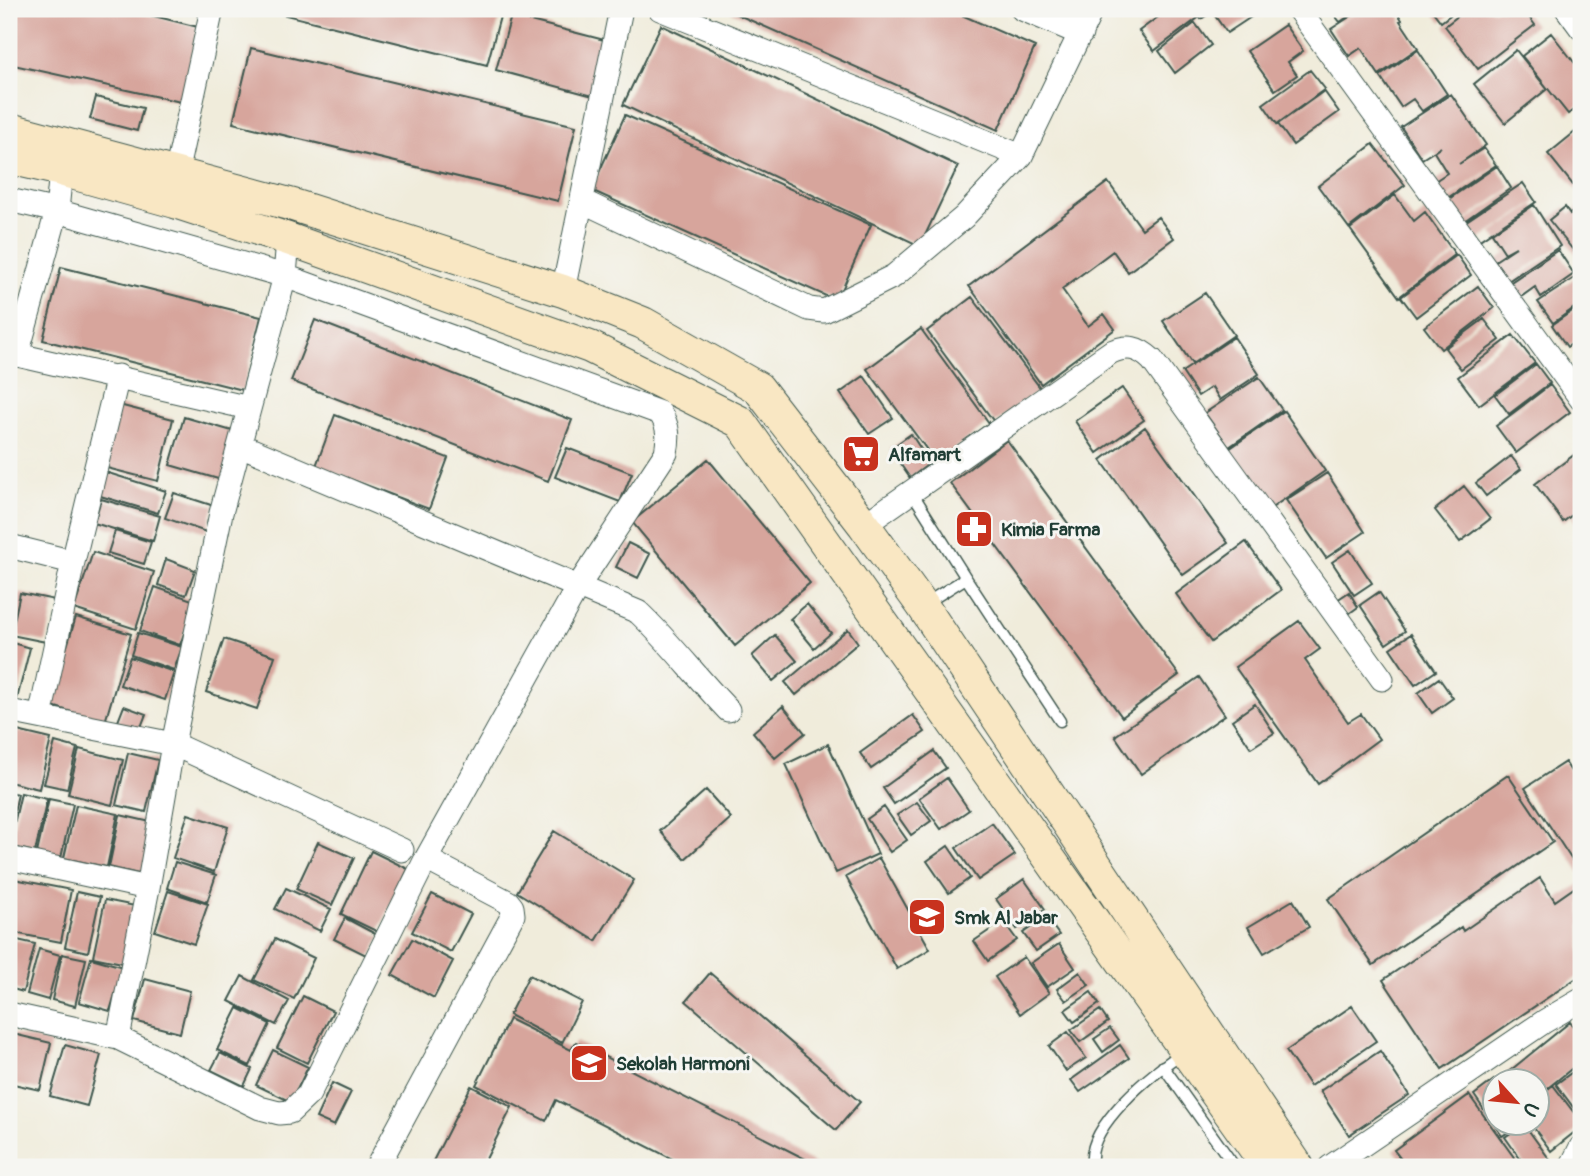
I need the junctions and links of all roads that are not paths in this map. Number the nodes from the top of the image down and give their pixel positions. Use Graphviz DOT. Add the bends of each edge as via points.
graph roads {
  1 [pos="212,9"];
  2 [pos="621,9"];
  3 [pos="660,9"];
  4 [pos="1022,9"];
  5 [pos="1092,9"];
  6 [pos="1298,9"];
  7 [pos="1567,9"];
  8 [pos="1581,29"];
  9 [pos="1081,34"];
  10 [pos="9,129"];
  11 [pos="1021,156"];
  12 [pos="9,158"];
  13 [pos="61,170"];
  14 [pos="176,174"];
  15 [pos="9,200"];
  16 [pos="582,201"];
  17 [pos="57,211"];
  18 [pos="288,239"];
  19 [pos="285,276"];
  20 [pos="563,291"];
  21 [pos="590,347"];
  22 [pos="13,354"];
  23 [pos="118,376"];
  24 [pos="577,383"];
  25 [pos="1581,399"];
  26 [pos="249,408"];
  27 [pos="240,445"];
  28 [pos="911,491"];
  29 [pos="864,525"];
  30 [pos="9,547"];
  31 [pos="73,562"];
  32 [pos="965,578"];
  33 [pos="577,588"];
  34 [pos="922,606"];
  35 [pos="1381,679"];
  36 [pos="9,710"];
  37 [pos="728,710"];
  38 [pos="40,717"];
  39 [pos="1060,721"];
  40 [pos="173,744"];
  41 [pos="402,849"];
  42 [pos="9,858"];
  43 [pos="426,859"];
  44 [pos="148,888"];
  45 [pos="1581,1000"];
  46 [pos="9,1014"];
  47 [pos="118,1038"];
  48 [pos="1175,1058"];
  49 [pos="1581,1147"];
  50 [pos="377,1167"];
  51 [pos="1093,1167"];
  52 [pos="1235,1167"];
  53 [pos="1268,1167"];
  54 [pos="1298,1167"];
  55 [pos="1330,1167"];
  56 [pos="1571,1167"];
  1 -- 14 [label="street"];
  2 -- 16 [label="street"];
  3 -- 11 [label="street"];
  4 -- 9 [label="street"];
  5 -- 9 [label="street"];
  6 -- 25 [label="street"];
  7 -- 8 [label="street"];
  9 -- 11 [label="street"];
  10 -- 14 [label="main road"];
  11 -- 16 [label="street" via="964,217 894,276 824,310 809,309"];
  12 -- 13 [label="main road"];
  13 -- 17 [label="street"];
  13 -- 18 [label="main road"];
  14 -- 20 [label="main road" via="293,205"];
  15 -- 17 [label="street"];
  16 -- 20 [label="street"];
  17 -- 19 [label="street"];
  17 -- 22 [label="street"];
  18 -- 19 [label="street"];
  18 -- 21 [label="main road"];
  19 -- 24 [label="street"];
  19 -- 26 [label="street"];
  20 -- 29 [label="main road" via="643,323 758,388"];
  21 -- 24 [label="street"];
  21 -- 48 [label="main road" via="740,422"];
  22 -- 23 [label="street"];
  23 -- 26 [label="street"];
  23 -- 31 [label="street"];
  24 -- 33 [label="street" via="660,413 669,437 666,453"];
  26 -- 27 [label="street"];
  27 -- 33 [label="street"];
  27 -- 40 [label="street"];
  28 -- 29 [label="street"];
  28 -- 32 [label="lane"];
  28 -- 35 [label="street" via="1111,352 1125,346 1141,350"];
  29 -- 34 [label="main road"];
  30 -- 31 [label="street"];
  31 -- 38 [label="street"];
  32 -- 34 [label="lane"];
  32 -- 39 [label="lane"];
  33 -- 37 [label="street" via="638,612"];
  33 -- 43 [label="street"];
  34 -- 54 [label="main road"];
  36 -- 38 [label="street"];
  38 -- 40 [label="street"];
  40 -- 41 [label="street"];
  40 -- 44 [label="street"];
  42 -- 44 [label="street"];
  43 -- 47 [label="street" via="309,1094 290,1112 260,1108"];
  43 -- 50 [label="street" via="508,902 513,915"];
  44 -- 47 [label="street"];
  45 -- 55 [label="street"];
  46 -- 47 [label="street"];
  48 -- 51 [label="lane" via="1127,1097 1100,1133 1093,1149"];
  48 -- 52 [label="lane"];
  48 -- 53 [label="main road"];
  49 -- 56 [label="street"];
}
